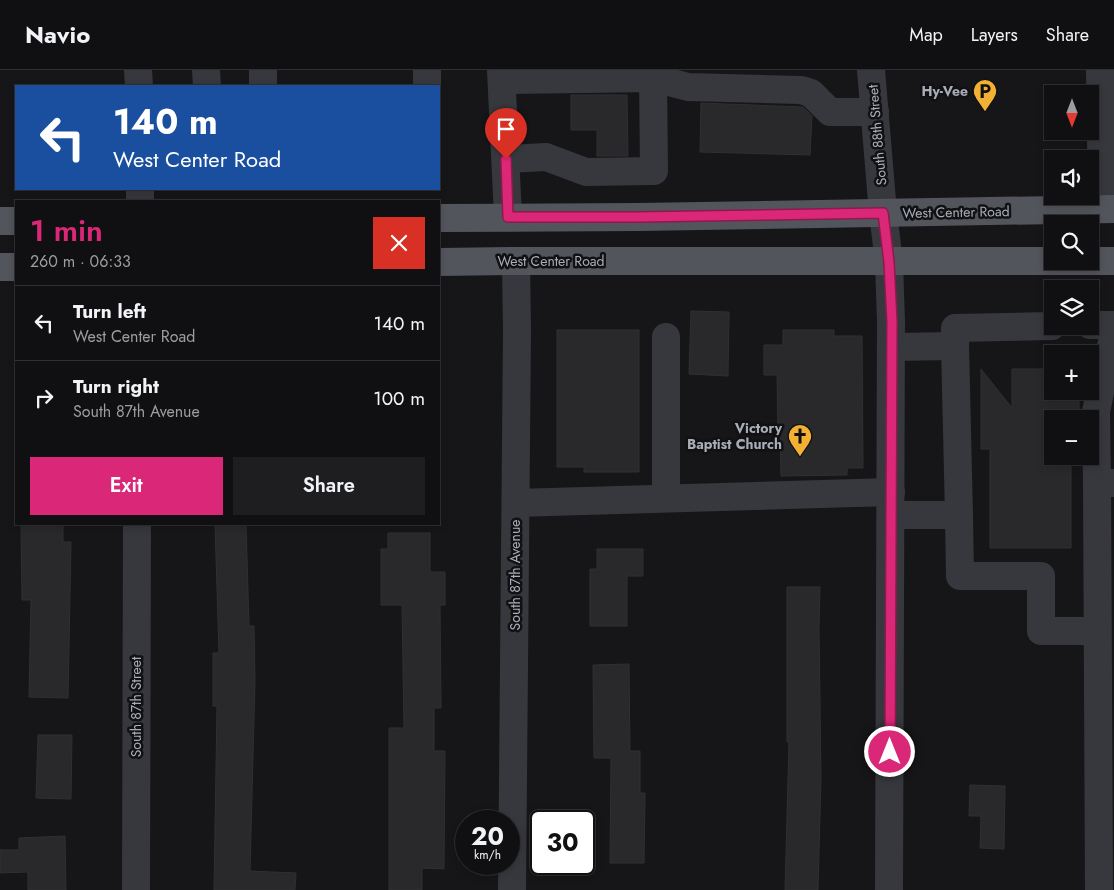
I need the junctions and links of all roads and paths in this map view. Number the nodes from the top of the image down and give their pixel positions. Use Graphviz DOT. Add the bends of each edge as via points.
graph roads {
  1 [pos="138,70"];
  2 [pos="206,70"];
  3 [pos="263,70"];
  4 [pos="427,70"];
  5 [pos="871,70"];
  6 [pos="1100,70"];
  7 [pos="502,75"];
  8 [pos="653,78"];
  9 [pos="139,85"];
  10 [pos="206,85"];
  11 [pos="263,85"];
  12 [pos="427,85"];
  13 [pos="875,112"];
  14 [pos="506,159"];
  15 [pos="1108,209"];
  16 [pos="883,213"];
  17 [pos="508,217"];
  18 [pos="440,218"];
  19 [pos="0,221"];
  20 [pos="15,221"];
  21 [pos="516,261"];
  22 [pos="1114,261"];
  23 [pos="440,262"];
  24 [pos="889,262"];
  25 [pos="0,267"];
  26 [pos="15,267"];
  27 [pos="1114,324"];
  28 [pos="1099,325"];
  29 [pos="1044,326"];
  30 [pos="1114,335"];
  31 [pos="666,336"];
  32 [pos="955,346"];
  33 [pos="891,347"];
  34 [pos="1105,412"];
  35 [pos="1105,483"];
  36 [pos="666,498"];
  37 [pos="516,503"];
  38 [pos="891,504"];
  39 [pos="959,515"];
  40 [pos="137,525"];
  41 [pos="1097,630"];
  42 [pos="136,890"];
  43 [pos="512,890"];
  44 [pos="889,890"];
  45 [pos="1099,890"];
  1 -- 9 [label="street"];
  2 -- 10 [label="street"];
  3 -- 11 [label="street"];
  4 -- 12 [label="street"];
  5 -- 13 [label="street, South 88th Street"];
  6 -- 15 [label="street"];
  7 -- 8 [label="street"];
  7 -- 14 [label="street"];
  8 -- 13 [label="street" via="688,87 801,90 811,93 830,112"];
  8 -- 14 [label="street" via="654,171 586,172 546,157"];
  13 -- 16 [label="street, South 88th Street"];
  14 -- 17 [label="street"];
  15 -- 16 [label="main road, West Center Road"];
  16 -- 17 [label="main road, West Center Road"];
  16 -- 24 [label="street, South 88th Street"];
  17 -- 18 [label="main road, West Center Road"];
  19 -- 20 [label="main road"];
  21 -- 23 [label="main road, West Center Road"];
  21 -- 24 [label="main road, West Center Road"];
  21 -- 37 [label="street, South 87th Avenue"];
  22 -- 24 [label="main road, West Center Road"];
  24 -- 33 [label="street, South 88th Street"];
  25 -- 26 [label="main road"];
  27 -- 28 [label="street"];
  29 -- 32 [label="street" via="955,328"];
  30 -- 34 [label="street" via="1103,377"];
  31 -- 36 [label="street"];
  32 -- 33 [label="street"];
  32 -- 39 [label="street"];
  33 -- 38 [label="street, South 88th Street"];
  34 -- 35 [label="street"];
  35 -- 41 [label="street"];
  36 -- 37 [label="street"];
  36 -- 38 [label="street"];
  37 -- 43 [label="street, South 87th Avenue"];
  38 -- 39 [label="street"];
  38 -- 44 [label="street, South 88th Street"];
  39 -- 41 [label="street" via="960,576 1041,576 1041,631"];
  40 -- 42 [label="street, South 87th Street"];
  41 -- 45 [label="street"];
}
